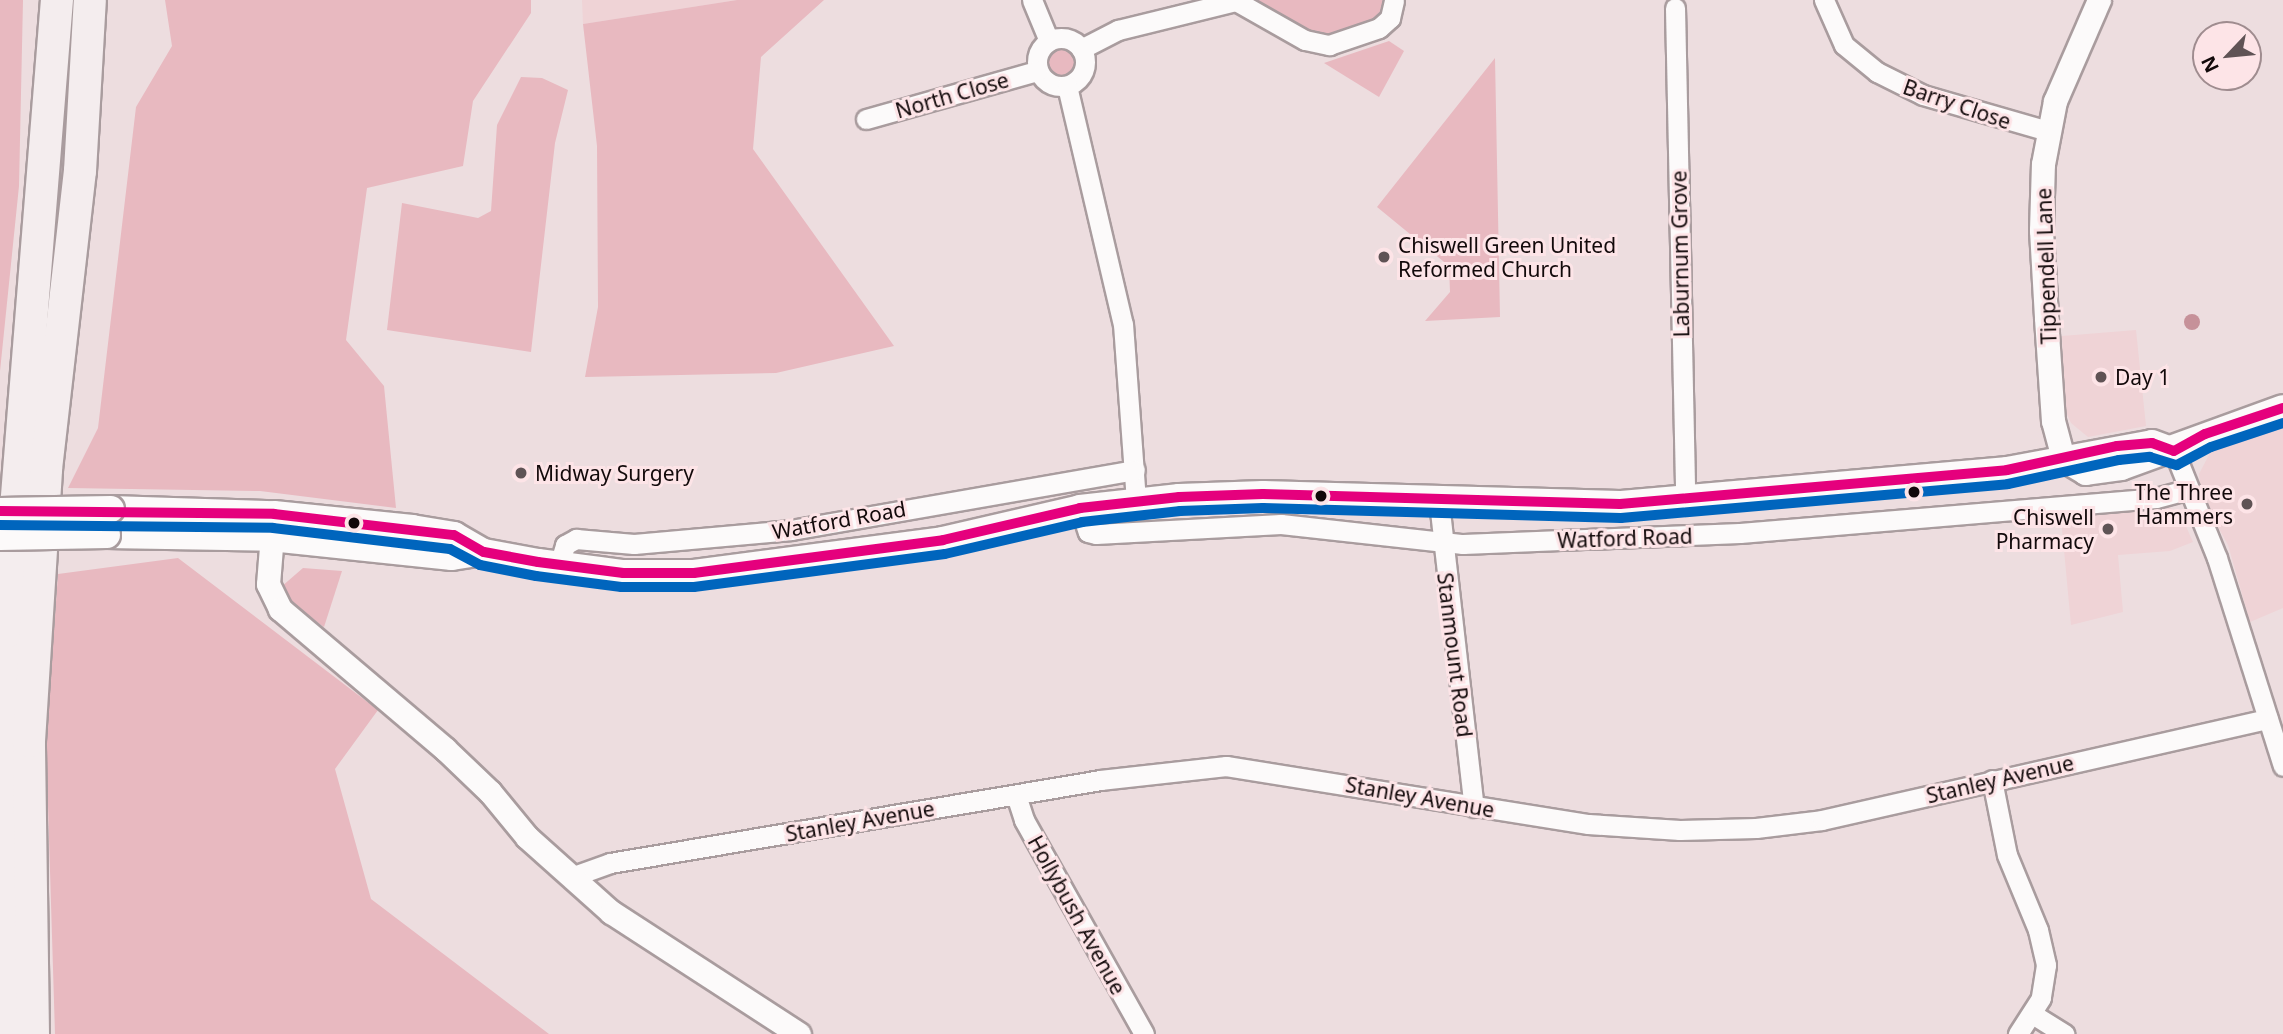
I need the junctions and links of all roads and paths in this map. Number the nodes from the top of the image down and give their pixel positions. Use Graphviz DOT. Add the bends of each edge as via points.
graph roads {
  1 [pos="58,0"];
  2 [pos="90,0"];
  3 [pos="1032,0"];
  4 [pos="1236,0"];
  5 [pos="1394,0"];
  6 [pos="1825,0"];
  7 [pos="2099,0"];
  8 [pos="1675,8"];
  9 [pos="1049,41"];
  10 [pos="1081,49"];
  11 [pos="1037,71"];
  12 [pos="1067,86"];
  13 [pos="866,119"];
  14 [pos="2048,131"];
  15 [pos="2283,408"];
  16 [pos="2174,451"];
  17 [pos="2063,458"];
  18 [pos="1135,470"];
  19 [pos="2186,490"];
  20 [pos="1685,500"];
  21 [pos="1136,502"];
  22 [pos="1439,502"];
  23 [pos="1080,508"];
  24 [pos="0,511"];
  25 [pos="109,522"];
  26 [pos="272,526"];
  27 [pos="0,537"];
  28 [pos="1440,540"];
  29 [pos="559,565"];
  30 [pos="2267,719"];
  31 [pos="2283,766"];
  32 [pos="1992,780"];
  33 [pos="1016,794"];
  34 [pos="1474,807"];
  35 [pos="571,877"];
  36 [pos="2034,1015"];
  37 [pos="6,1034"];
  38 [pos="33,1034"];
  39 [pos="799,1034"];
  40 [pos="1143,1034"];
  41 [pos="2018,1034"];
  42 [pos="2065,1034"];
  1 -- 37 [label="highway" via="6,632 0,916"];
  2 -- 38 [label="highway" via="80,171 46,469 29,741"];
  3 -- 9 [label="street"];
  4 -- 5 [label="street" via="1305,40 1329,45 1379,28 1390,18"];
  4 -- 10 [label="street" via="1118,30"];
  6 -- 14 [label="street, Barry Close" via="1843,44 1877,72 1923,95"];
  7 -- 14 [label="street, Tippendell Lane" via="2071,58"];
  8 -- 20 [label="street, Laburnum Grove"];
  9 -- 10 [label="street" via="1063,38"];
  9 -- 11 [label="street" via="1039,50"];
  10 -- 12 [label="street" via="1083,72"];
  11 -- 12 [label="street" via="1046,82"];
  11 -- 13 [label="street, North Close"];
  12 -- 18 [label="street" via="1118,298"];
  14 -- 17 [label="street, Tippendell Lane" via="2041,230 2053,421"];
  15 -- 16 [label="main road" via="2205,434"];
  16 -- 17 [label="main road, Watford Road" via="2152,443"];
  16 -- 19 [label="street"];
  17 -- 20 [label="main road, Watford Road" via="2007,470"];
  18 -- 21 [label="street"];
  18 -- 29 [label="street, Watford Road" via="791,530 634,544 576,539 565,545"];
  19 -- 28 [label="street, Watford Road" via="2155,498 1740,533 1463,544"];
  19 -- 30 [label="street" via="2217,558"];
  20 -- 22 [label="main road, Watford Road"];
  21 -- 22 [label="main road, Watford Road" via="1263,494"];
  21 -- 23 [label="main road, Watford Road"];
  22 -- 28 [label="street, Stanmount Road"];
  23 -- 28 [label="street, Watford Road" via="1088,532 1096,534 1281,524"];
  23 -- 29 [label="main road, Watford Road" via="943,540 694,573 624,573"];
  24 -- 25 [label="main road, Watford Road, bridge"];
  25 -- 26 [label="main road, Watford Road"];
  25 -- 27 [label="main road, Watford Road, bridge"];
  26 -- 29 [label="main road, Watford Road" via="452,558 484,552"];
  26 -- 35 [label="street" via="268,584 280,609 445,749"];
  28 -- 34 [label="street, Stanmount Road"];
  30 -- 31 [label="street"];
  30 -- 32 [label="street, Stanley Avenue"];
  32 -- 34 [label="street, Stanley Avenue" via="1822,820 1756,828 1601,825"];
  32 -- 36 [label="street" via="2007,855 2043,947 2045,983"];
  33 -- 34 [label="street, Stanley Avenue" via="1166,770 1226,766"];
  33 -- 35 [label="street, Stanley Avenue" via="610,863"];
  33 -- 40 [label="street, Hollybush Avenue" via="1024,820"];
  35 -- 39 [label="street" via="611,912"];
  36 -- 41 [label="street"];
  36 -- 42 [label="street"];
}
